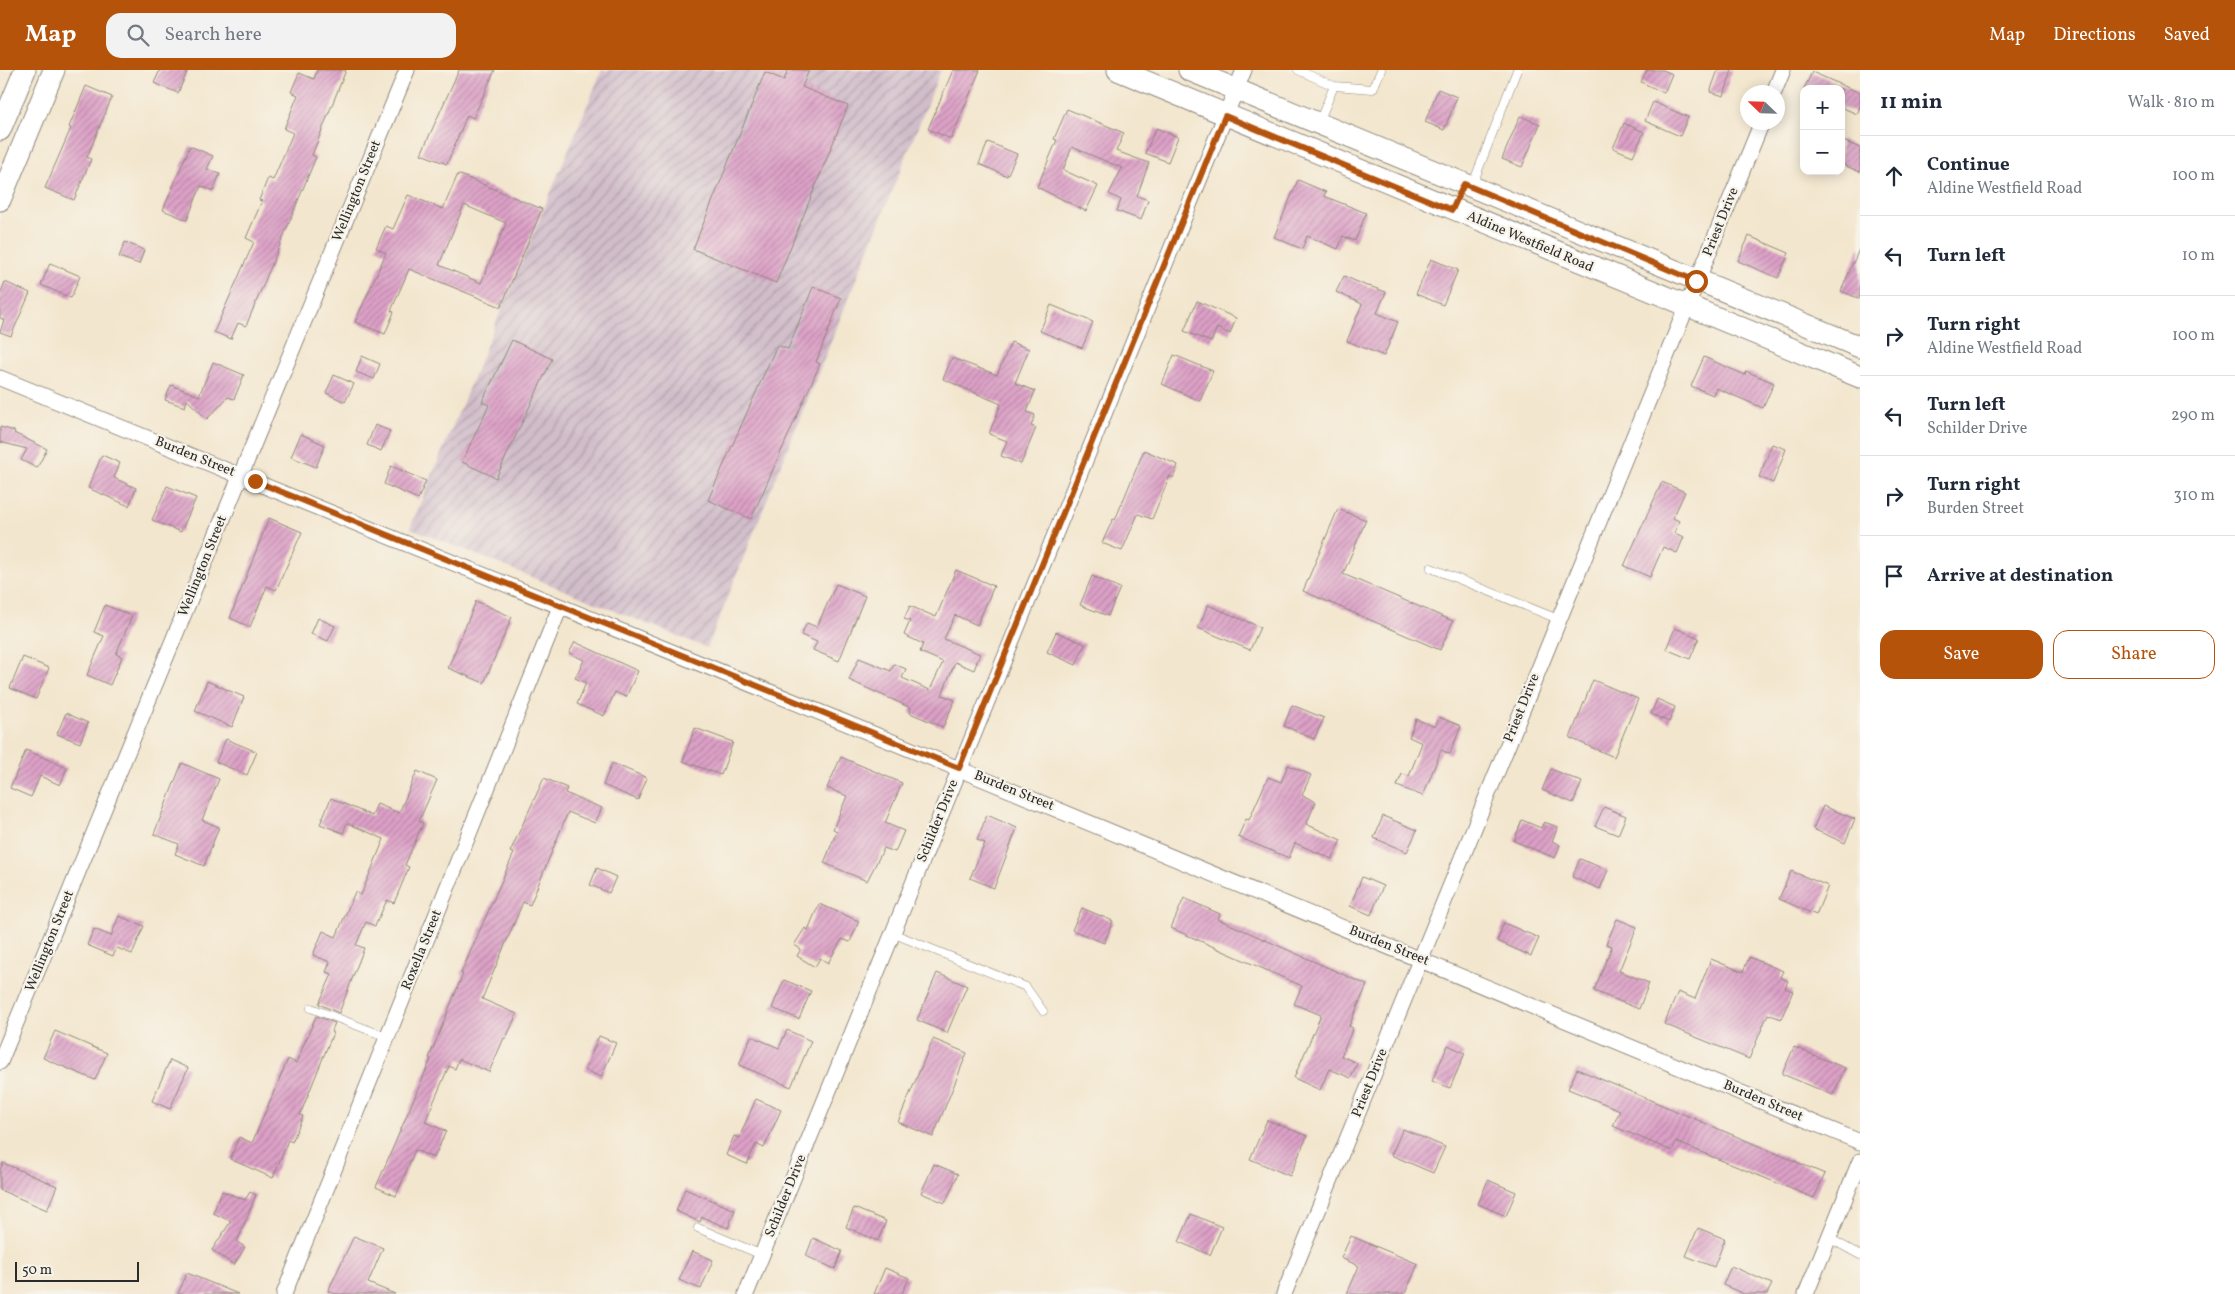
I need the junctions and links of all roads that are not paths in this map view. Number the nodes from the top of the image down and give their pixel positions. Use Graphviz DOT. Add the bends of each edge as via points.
graph roads {
  1 [pos="25,70"];
  2 [pos="407,70"];
  3 [pos="1118,70"];
  4 [pos="1188,70"];
  5 [pos="1244,70"];
  6 [pos="1298,70"];
  7 [pos="1381,70"];
  8 [pos="1517,70"];
  9 [pos="1783,70"];
  10 [pos="49,72"];
  11 [pos="1777,85"];
  12 [pos="1334,86"];
  13 [pos="1236,90"];
  14 [pos="1225,116"];
  15 [pos="1318,124"];
  16 [pos="0,130"];
  17 [pos="1759,130"];
  18 [pos="1468,186"];
  19 [pos="0,200"];
  20 [pos="1452,210"];
  21 [pos="1696,281"];
  22 [pos="1686,306"];
  23 [pos="1860,347"];
  24 [pos="1860,377"];
  25 [pos="0,378"];
  26 [pos="241,475"];
  27 [pos="1431,568"];
  28 [pos="560,607"];
  29 [pos="1558,619"];
  30 [pos="959,768"];
  31 [pos="892,933"];
  32 [pos="1420,959"];
  33 [pos="311,1008"];
  34 [pos="1043,1011"];
  35 [pos="387,1037"];
  36 [pos="0,1062"];
  37 [pos="1860,1142"];
  38 [pos="1860,1161"];
  39 [pos="698,1228"];
  40 [pos="1829,1238"];
  41 [pos="762,1255"];
  42 [pos="1860,1255"];
  43 [pos="284,1294"];
  44 [pos="746,1294"];
  45 [pos="1284,1294"];
  46 [pos="1806,1294"];
  1 -- 16 [label="main road"];
  2 -- 26 [label="street, Wellington Street"];
  3 -- 14 [label="main road, Aldine Westfield Road"];
  4 -- 13 [label="main road, Aldine Westfield Road"];
  5 -- 13 [label="street, Schilder Drive"];
  6 -- 12 [label="lane"];
  7 -- 12 [label="lane" via="1373,89"];
  8 -- 18 [label="lane"];
  9 -- 11 [label="street"];
  10 -- 19 [label="main road"];
  12 -- 15 [label="lane"];
  13 -- 14 [label="street, Schilder Drive"];
  13 -- 15 [label="main road, Aldine Westfield Road"];
  14 -- 20 [label="main road, Aldine Westfield Road"];
  14 -- 30 [label="street, Schilder Drive"];
  15 -- 18 [label="main road, Aldine Westfield Road"];
  17 -- 21 [label="street, Priest Drive"];
  18 -- 20 [label="main road"];
  18 -- 21 [label="main road, Aldine Westfield Road"];
  20 -- 22 [label="main road, Aldine Westfield Road"];
  21 -- 22 [label="street, Priest Drive"];
  21 -- 23 [label="main road, Aldine Westfield Road"];
  22 -- 24 [label="main road, Aldine Westfield Road"];
  22 -- 29 [label="street, Priest Drive"];
  25 -- 26 [label="street, Burden Street"];
  26 -- 28 [label="street, Burden Street"];
  26 -- 36 [label="street, Wellington Street"];
  27 -- 29 [label="lane"];
  28 -- 30 [label="street, Burden Street"];
  28 -- 35 [label="street, Roxella Street"];
  29 -- 32 [label="street, Priest Drive"];
  30 -- 31 [label="street, Schilder Drive"];
  30 -- 32 [label="street, Burden Street"];
  31 -- 34 [label="lane" via="1026,987"];
  31 -- 41 [label="street, Schilder Drive"];
  32 -- 37 [label="street, Burden Street"];
  32 -- 45 [label="street, Priest Drive"];
  33 -- 35 [label="lane"];
  35 -- 43 [label="street, Roxella Street"];
  38 -- 40 [label="street"];
  39 -- 41 [label="lane"];
  40 -- 42 [label="lane"];
  40 -- 46 [label="street"];
  41 -- 44 [label="street, Schilder Drive"];
}
